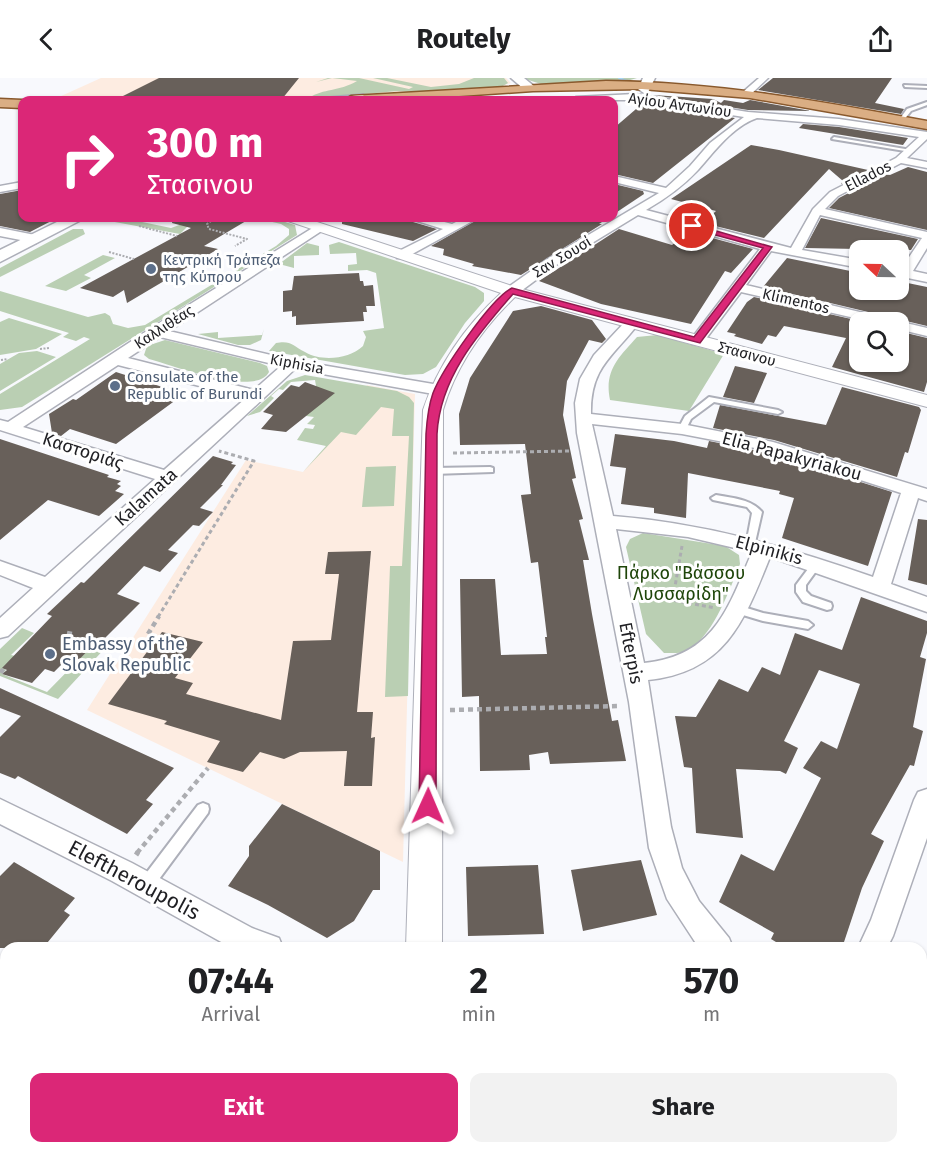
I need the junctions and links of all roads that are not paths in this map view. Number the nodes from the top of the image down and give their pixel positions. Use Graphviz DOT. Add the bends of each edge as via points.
graph roads {
  1 [pos="517,78"];
  2 [pos="764,78"];
  3 [pos="646,84"];
  4 [pos="905,86"];
  5 [pos="529,87"];
  6 [pos="927,87"];
  7 [pos="746,94"];
  8 [pos="363,96"];
  9 [pos="410,96"];
  10 [pos="439,96"];
  11 [pos="452,96"];
  12 [pos="618,98"];
  13 [pos="0,103"];
  14 [pos="927,103"];
  15 [pos="18,104"];
  16 [pos="796,107"];
  17 [pos="756,116"];
  18 [pos="785,117"];
  19 [pos="900,120"];
  20 [pos="927,129"];
  21 [pos="834,138"];
  22 [pos="879,149"];
  23 [pos="906,155"];
  24 [pos="927,165"];
  25 [pos="618,180"];
  26 [pos="18,186"];
  27 [pos="0,189"];
  28 [pos="668,192"];
  29 [pos="817,211"];
  30 [pos="639,212"];
  31 [pos="69,222"];
  32 [pos="303,222"];
  33 [pos="432,222"];
  34 [pos="465,222"];
  35 [pos="319,228"];
  36 [pos="454,228"];
  37 [pos="0,231"];
  38 [pos="927,238"];
  39 [pos="36,239"];
  40 [pos="768,247"];
  41 [pos="796,250"];
  42 [pos="401,255"];
  43 [pos="0,257"];
  44 [pos="849,262"];
  45 [pos="909,262"];
  46 [pos="909,274"];
  47 [pos="927,278"];
  48 [pos="738,287"];
  49 [pos="512,291"];
  50 [pos="849,313"];
  51 [pos="631,324"];
  52 [pos="909,328"];
  53 [pos="155,332"];
  54 [pos="927,332"];
  55 [pos="697,341"];
  56 [pos="114,359"];
  57 [pos="292,364"];
  58 [pos="439,390"];
  59 [pos="258,396"];
  60 [pos="927,401"];
  61 [pos="778,412"];
  62 [pos="584,418"];
  63 [pos="5,426"];
  64 [pos="682,429"];
  65 [pos="433,462"];
  66 [pos="490,470"];
  67 [pos="167,477"];
  68 [pos="919,492"];
  69 [pos="716,498"];
  70 [pos="605,522"];
  71 [pos="757,547"];
  72 [pos="817,563"];
  73 [pos="0,568"];
  74 [pos="49,586"];
  75 [pos="880,587"];
  76 [pos="927,605"];
  77 [pos="827,606"];
  78 [pos="736,611"];
  79 [pos="808,625"];
  80 [pos="0,630"];
  81 [pos="635,673"];
  82 [pos="927,800"];
  83 [pos="203,809"];
  84 [pos="0,811"];
  85 [pos="146,885"];
  86 [pos="247,942"];
  87 [pos="424,942"];
  88 [pos="714,942"];
  89 [pos="875,942"];
  1 -- 5 [label="main road"];
  2 -- 7 [label="street"];
  3 -- 5 [label="main road"];
  3 -- 7 [label="main road"];
  3 -- 11 [label="main road"];
  3 -- 16 [label="main road"];
  4 -- 6 [label="lane"];
  5 -- 10 [label="main road"];
  7 -- 19 [label="main road"];
  8 -- 9 [label="lane"];
  12 -- 17 [label="street, Αγίου Αντωνίου" via="635,97"];
  13 -- 15 [label="main road"];
  14 -- 19 [label="lane" via="914,107"];
  16 -- 18 [label="street"];
  16 -- 20 [label="main road"];
  17 -- 18 [label="street, Αγίου Αντωνίου"];
  17 -- 28 [label="street, Σαν Σουσί" via="714,145"];
  18 -- 20 [label="street, Αγίου Αντωνίου"];
  19 -- 20 [label="main road"];
  20 -- 23 [label="street, Ellados"];
  21 -- 23 [label="lane"];
  22 -- 23 [label="lane"];
  23 -- 24 [label="street"];
  23 -- 29 [label="street, Ellados" via="843,188"];
  25 -- 28 [label="street"];
  26 -- 27 [label="street"];
  28 -- 30 [label="street, Σαν Σουσί"];
  29 -- 38 [label="street"];
  29 -- 41 [label="street, Ellados"];
  30 -- 40 [label="street"];
  30 -- 49 [label="street, Σαν Σουσί" via="552,262"];
  31 -- 39 [label="main road"];
  32 -- 35 [label="street, Στασινου"];
  33 -- 36 [label="street"];
  34 -- 36 [label="street"];
  35 -- 42 [label="street, Στασινου"];
  35 -- 53 [label="street, Καλλιθέας"];
  36 -- 42 [label="street"];
  37 -- 39 [label="street"];
  38 -- 45 [label="street"];
  39 -- 43 [label="main road"];
  40 -- 41 [label="street"];
  40 -- 48 [label="street"];
  41 -- 44 [label="street"];
  42 -- 49 [label="street, Στασινου"];
  46 -- 47 [label="street"];
  48 -- 50 [label="street, Klimentos"];
  48 -- 55 [label="street"];
  49 -- 51 [label="street, Στασινου"];
  49 -- 58 [label="street" via="476,331"];
  51 -- 55 [label="street, Στασινου"];
  51 -- 62 [label="street, Efterpis" via="595,363 584,392"];
  52 -- 54 [label="street"];
  53 -- 56 [label="street, Καλλιθέας"];
  53 -- 57 [label="street, Kiphisia"];
  55 -- 60 [label="street, Στασινου"];
  56 -- 59 [label="street"];
  56 -- 63 [label="street, Καλλιθέας"];
  57 -- 58 [label="street, Kiphisia"];
  57 -- 59 [label="street, Kalamata"];
  58 -- 65 [label="street" via="433,410"];
  59 -- 67 [label="street, Kalamata"];
  61 -- 64 [label="lane" via="712,399 688,418"];
  62 -- 64 [label="street, Elia Papakyriakou"];
  62 -- 70 [label="street, Efterpis" via="587,450"];
  63 -- 67 [label="street, Καστοριάς"];
  64 -- 68 [label="street, Elia Papakyriakou" via="773,447"];
  65 -- 66 [label="lane"];
  65 -- 87 [label="street"];
  67 -- 74 [label="street, Kalamata"];
  68 -- 75 [label="street"];
  69 -- 71 [label="lane" via="750,505 757,512"];
  70 -- 71 [label="street, Elpinikis" via="685,529"];
  70 -- 81 [label="street, Efterpis"];
  71 -- 72 [label="street, Elpinikis"];
  71 -- 78 [label="street"];
  72 -- 75 [label="street, Elpinikis"];
  72 -- 77 [label="lane" via="801,585 801,592 807,599"];
  73 -- 74 [label="street"];
  74 -- 80 [label="street, Kalamata"];
  75 -- 76 [label="street, Elpinikis"];
  78 -- 79 [label="lane"];
  78 -- 81 [label="street" via="723,635 705,654 683,667"];
  81 -- 88 [label="street, Efterpis" via="659,837 669,870 690,911"];
  82 -- 89 [label="street"];
  83 -- 85 [label="lane"];
  84 -- 85 [label="street, Eleftheroupolis"];
  85 -- 86 [label="street, Eleftheroupolis"];
}
